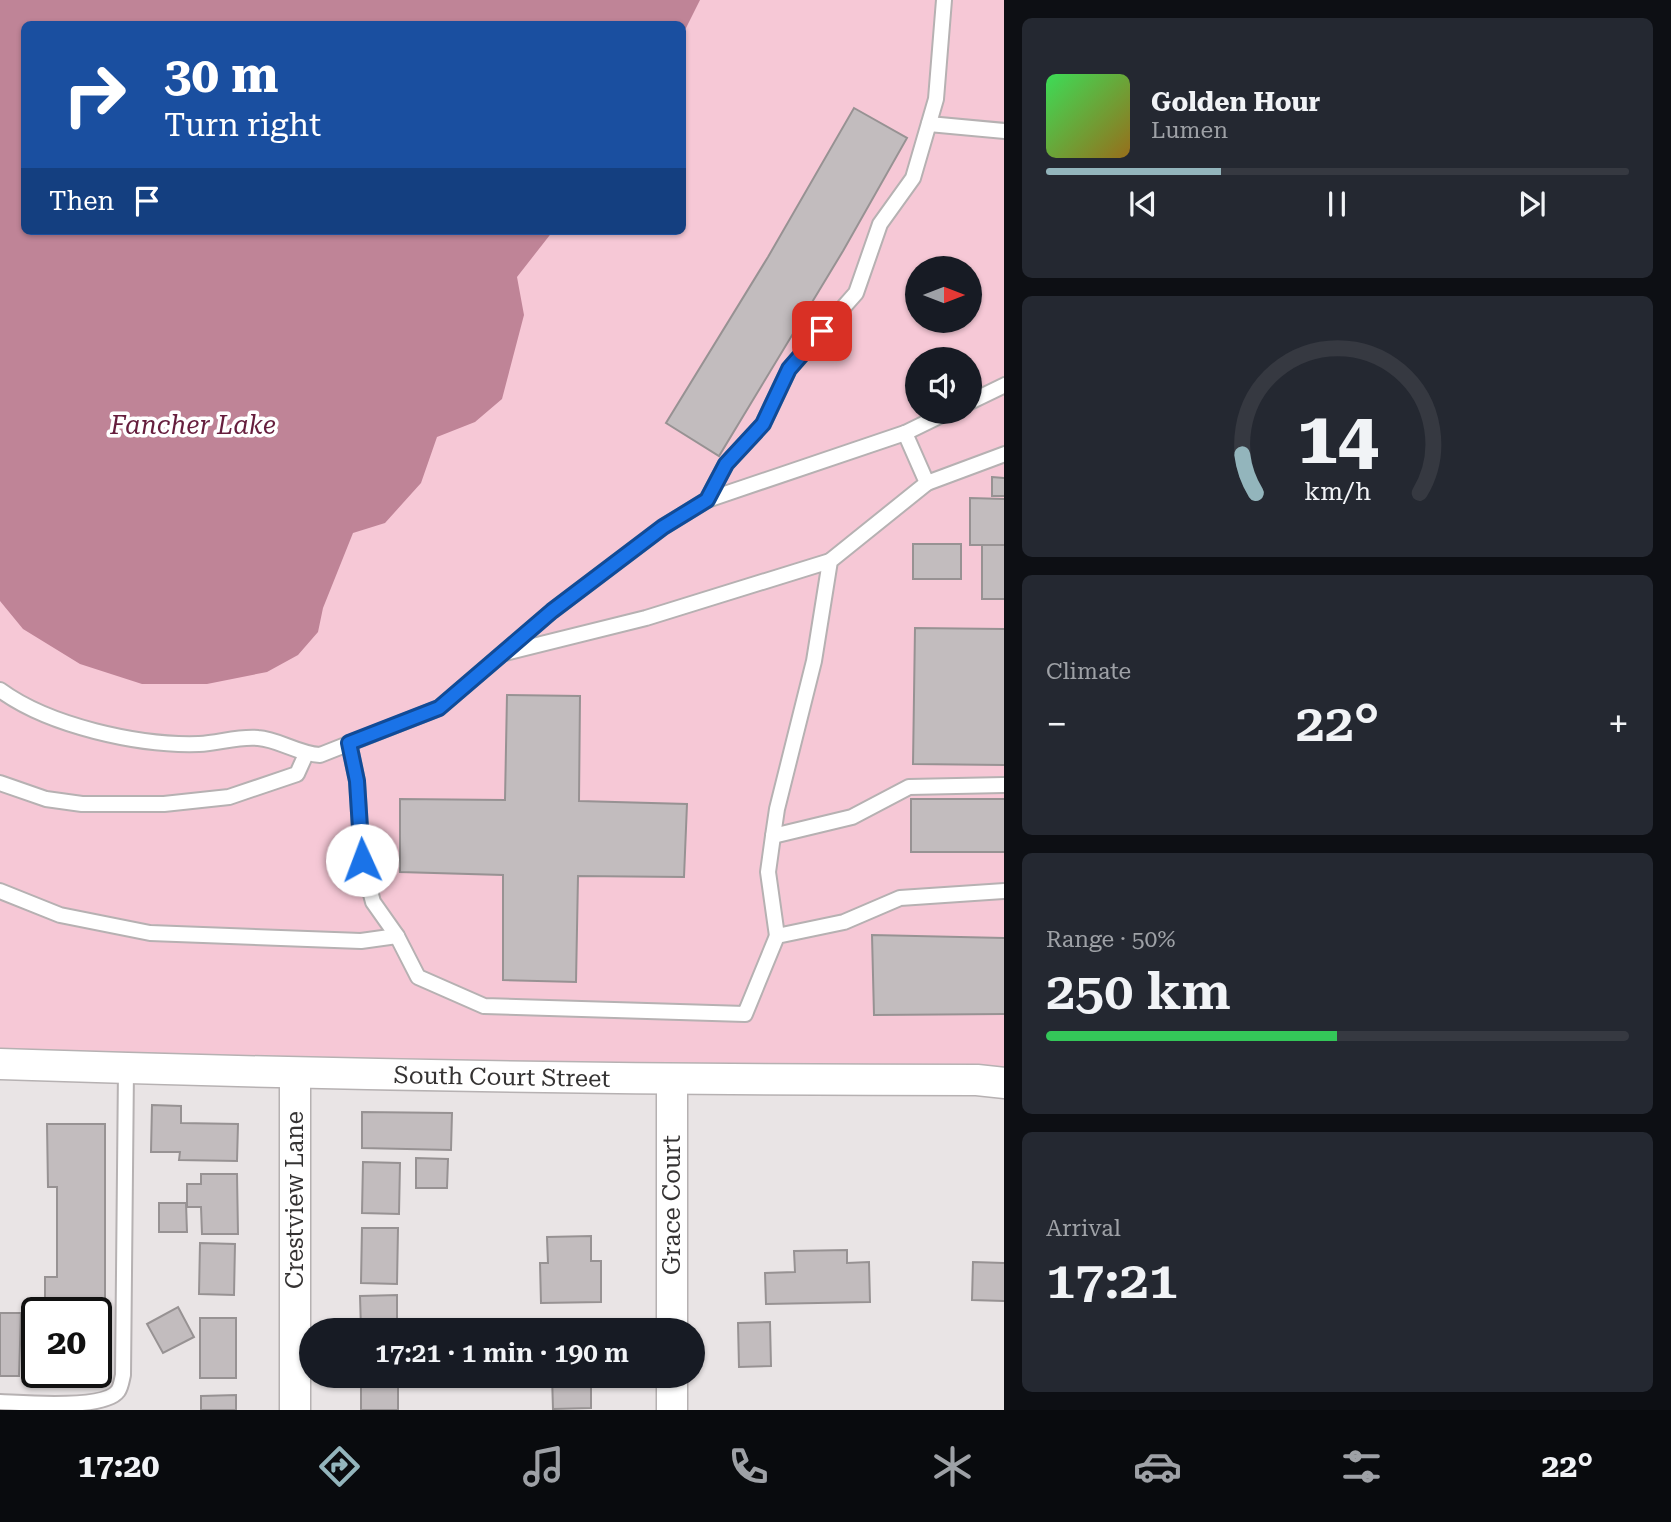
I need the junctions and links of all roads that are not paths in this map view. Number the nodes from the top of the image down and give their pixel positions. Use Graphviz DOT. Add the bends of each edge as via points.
graph roads {
  1 [pos="944,0"];
  2 [pos="929,124"];
  3 [pos="1004,131"];
  4 [pos="1004,385"];
  5 [pos="982,396"];
  6 [pos="923,424"];
  7 [pos="905,433"];
  8 [pos="1004,454"];
  9 [pos="927,483"];
  10 [pos="707,500"];
  11 [pos="830,561"];
  12 [pos="502,654"];
  13 [pos="0,690"];
  14 [pos="349,743"];
  15 [pos="306,754"];
  16 [pos="0,783"];
  17 [pos="1004,785"];
  18 [pos="773,836"];
  19 [pos="0,891"];
  20 [pos="1004,891"];
  21 [pos="397,936"];
  22 [pos="777,936"];
  23 [pos="0,1064"];
  24 [pos="126,1069"];
  25 [pos="295,1074"];
  26 [pos="672,1080"];
  27 [pos="1004,1083"];
  28 [pos="672,1318"];
  29 [pos="672,1388"];
  30 [pos="0,1402"];
  31 [pos="295,1410"];
  32 [pos="673,1410"];
  1 -- 2 [label="lane" via="936,99"];
  2 -- 3 [label="lane"];
  2 -- 10 [label="lane" via="913,178 880,224 856,293 789,369 763,424 726,464"];
  4 -- 5 [label="lane"];
  6 -- 7 [label="lane"];
  7 -- 9 [label="lane"];
  7 -- 10 [label="lane"];
  8 -- 9 [label="lane"];
  9 -- 11 [label="lane"];
  10 -- 12 [label="lane" via="663,527"];
  11 -- 12 [label="lane" via="646,618"];
  11 -- 18 [label="lane" via="814,661"];
  12 -- 14 [label="lane" via="439,708"];
  13 -- 15 [label="lane" via="85,729 198,744 260,737"];
  14 -- 15 [label="lane" via="320,755"];
  14 -- 21 [label="lane" via="357,781 362,860 373,902"];
  15 -- 16 [label="lane" via="297,774 229,797 164,804 82,804 46,799"];
  17 -- 18 [label="lane" via="909,787 852,817"];
  18 -- 22 [label="lane" via="768,872"];
  19 -- 21 [label="lane" via="60,915 150,933 361,941"];
  20 -- 22 [label="lane" via="900,898 844,922"];
  21 -- 22 [label="lane" via="418,977 484,1006 745,1014"];
  23 -- 24 [label="street, South Court Street"];
  24 -- 25 [label="street, South Court Street"];
  24 -- 30 [label="lane" via="123,1375 118,1391 88,1404"];
  25 -- 26 [label="street, South Court Street"];
  25 -- 31 [label="street, Crestview Lane"];
  26 -- 27 [label="street, South Court Street"];
  26 -- 28 [label="street, Grace Court"];
  29 -- 32 [label="street"];
}
